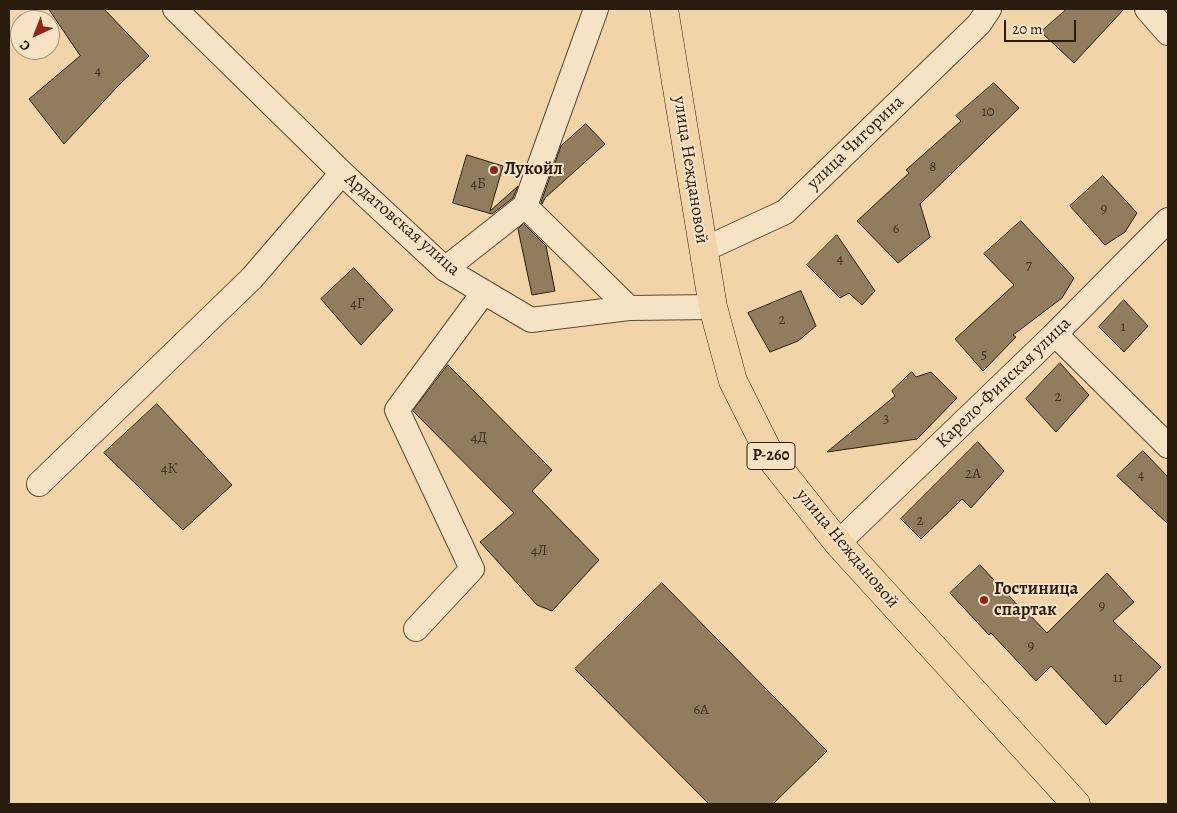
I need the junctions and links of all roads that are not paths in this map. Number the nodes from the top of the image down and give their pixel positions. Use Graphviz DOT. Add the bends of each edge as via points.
graph roads {
  1 [pos="175,9"];
  2 [pos="596,9"];
  3 [pos="664,9"];
  4 [pos="989,9"];
  5 [pos="1147,9"];
  6 [pos="1168,33"];
  7 [pos="342,173"];
  8 [pos="525,206"];
  9 [pos="1168,220"];
  10 [pos="703,250"];
  11 [pos="445,269"];
  12 [pos="484,292"];
  13 [pos="713,307"];
  14 [pos="629,308"];
  15 [pos="1055,334"];
  16 [pos="1168,446"];
  17 [pos="39,484"];
  18 [pos="838,543"];
  19 [pos="416,629"];
  20 [pos="1076,804"];
  1 -- 7 [label="street, Ардатовская улица"];
  2 -- 8 [label="street"];
  3 -- 10 [label="highway, улица Неждановой / Р-260"];
  4 -- 10 [label="street, улица Чигорина" via="979,24 786,212"];
  5 -- 6 [label="street"];
  7 -- 11 [label="street, Ардатовская улица"];
  7 -- 17 [label="street" via="252,278"];
  8 -- 11 [label="street"];
  8 -- 14 [label="street"];
  9 -- 15 [label="street, Карело-Финская улица"];
  10 -- 13 [label="highway, улица Неждановой / Р-260"];
  11 -- 12 [label="street, Ардатовская улица"];
  12 -- 14 [label="street, Ардатовская улица" via="531,320"];
  12 -- 19 [label="street" via="397,410 472,569"];
  13 -- 14 [label="street, Ардатовская улица"];
  13 -- 18 [label="highway, улица Неждановой / Р-260" via="733,381 773,461"];
  15 -- 16 [label="street"];
  15 -- 18 [label="street, Карело-Финская улица"];
  18 -- 20 [label="highway, улица Неждановой / Р-260"];
}
